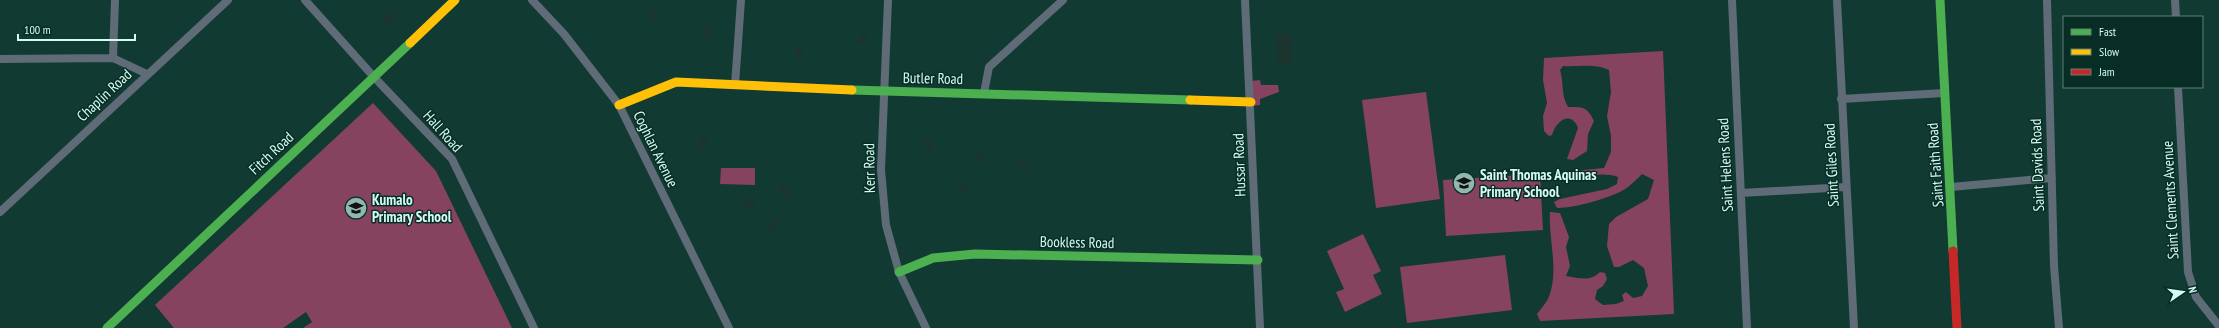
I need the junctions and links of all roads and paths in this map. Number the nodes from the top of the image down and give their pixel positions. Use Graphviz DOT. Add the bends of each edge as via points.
graph roads {
  1 [pos="115,0"];
  2 [pos="228,0"];
  3 [pos="305,0"];
  4 [pos="455,0"];
  5 [pos="532,0"];
  6 [pos="741,0"];
  7 [pos="888,0"];
  8 [pos="1063,0"];
  9 [pos="1245,0"];
  10 [pos="1732,0"];
  11 [pos="1837,0"];
  12 [pos="1940,0"];
  13 [pos="2047,0"];
  14 [pos="2175,0"];
  15 [pos="2176,16"];
  16 [pos="113,58"];
  17 [pos="0,59"];
  18 [pos="147,74"];
  19 [pos="373,76"];
  20 [pos="735,85"];
  21 [pos="2178,88"];
  22 [pos="885,91"];
  23 [pos="1944,93"];
  24 [pos="984,94"];
  25 [pos="1841,99"];
  26 [pos="1251,102"];
  27 [pos="619,105"];
  28 [pos="2052,178"];
  29 [pos="1846,187"];
  30 [pos="1951,187"];
  31 [pos="1741,193"];
  32 [pos="0,212"];
  33 [pos="1258,260"];
  34 [pos="899,272"];
  35 [pos="2219,326"];
  36 [pos="107,328"];
  37 [pos="534,328"];
  38 [pos="729,328"];
  39 [pos="926,328"];
  40 [pos="1260,328"];
  41 [pos="1747,328"];
  42 [pos="1854,328"];
  43 [pos="1957,328"];
  44 [pos="2060,328"];
  1 -- 16 [label="street"];
  2 -- 18 [label="street, Chaplin Road"];
  3 -- 19 [label="street, Hall Road"];
  4 -- 19 [label="street, Fitch Road"];
  5 -- 27 [label="street, Coghlan Avenue" via="564,34"];
  6 -- 20 [label="street"];
  7 -- 22 [label="street, Kerr Road"];
  8 -- 24 [label="street" via="989,67"];
  9 -- 26 [label="street, Hussar Road"];
  10 -- 31 [label="street, Saint Helens Road"];
  11 -- 25 [label="street, Saint Giles Road"];
  12 -- 23 [label="street, Saint Faith Road"];
  13 -- 28 [label="street, Saint Davids Road"];
  14 -- 15 [label="street"];
  16 -- 17 [label="street"];
  16 -- 18 [label="street"];
  18 -- 32 [label="street, Chaplin Road"];
  19 -- 36 [label="street, Fitch Road"];
  19 -- 37 [label="street, Hall Road" via="452,159"];
  20 -- 22 [label="street, Butler Road"];
  20 -- 27 [label="street, Butler Road" via="676,82"];
  21 -- 35 [label="street, Saint Clements Avenue" via="2188,272 2196,296"];
  22 -- 24 [label="street, Butler Road"];
  22 -- 34 [label="street, Kerr Road" via="881,170 886,225"];
  23 -- 25 [label="street"];
  23 -- 30 [label="street, Saint Faith Road"];
  24 -- 26 [label="street, Butler Road"];
  25 -- 29 [label="street, Saint Giles Road"];
  26 -- 33 [label="street, Hussar Road"];
  27 -- 38 [label="street, Coghlan Avenue"];
  28 -- 30 [label="street"];
  28 -- 44 [label="street, Saint Davids Road" via="2054,266"];
  29 -- 31 [label="street"];
  29 -- 42 [label="street, Saint Giles Road"];
  30 -- 43 [label="street, Saint Faith Road"];
  31 -- 41 [label="street, Saint Helens Road"];
  33 -- 34 [label="street, Bookless Road" via="975,254 933,258"];
  33 -- 40 [label="street, Hussar Road"];
  34 -- 39 [label="street, Kerr Road"];
}
